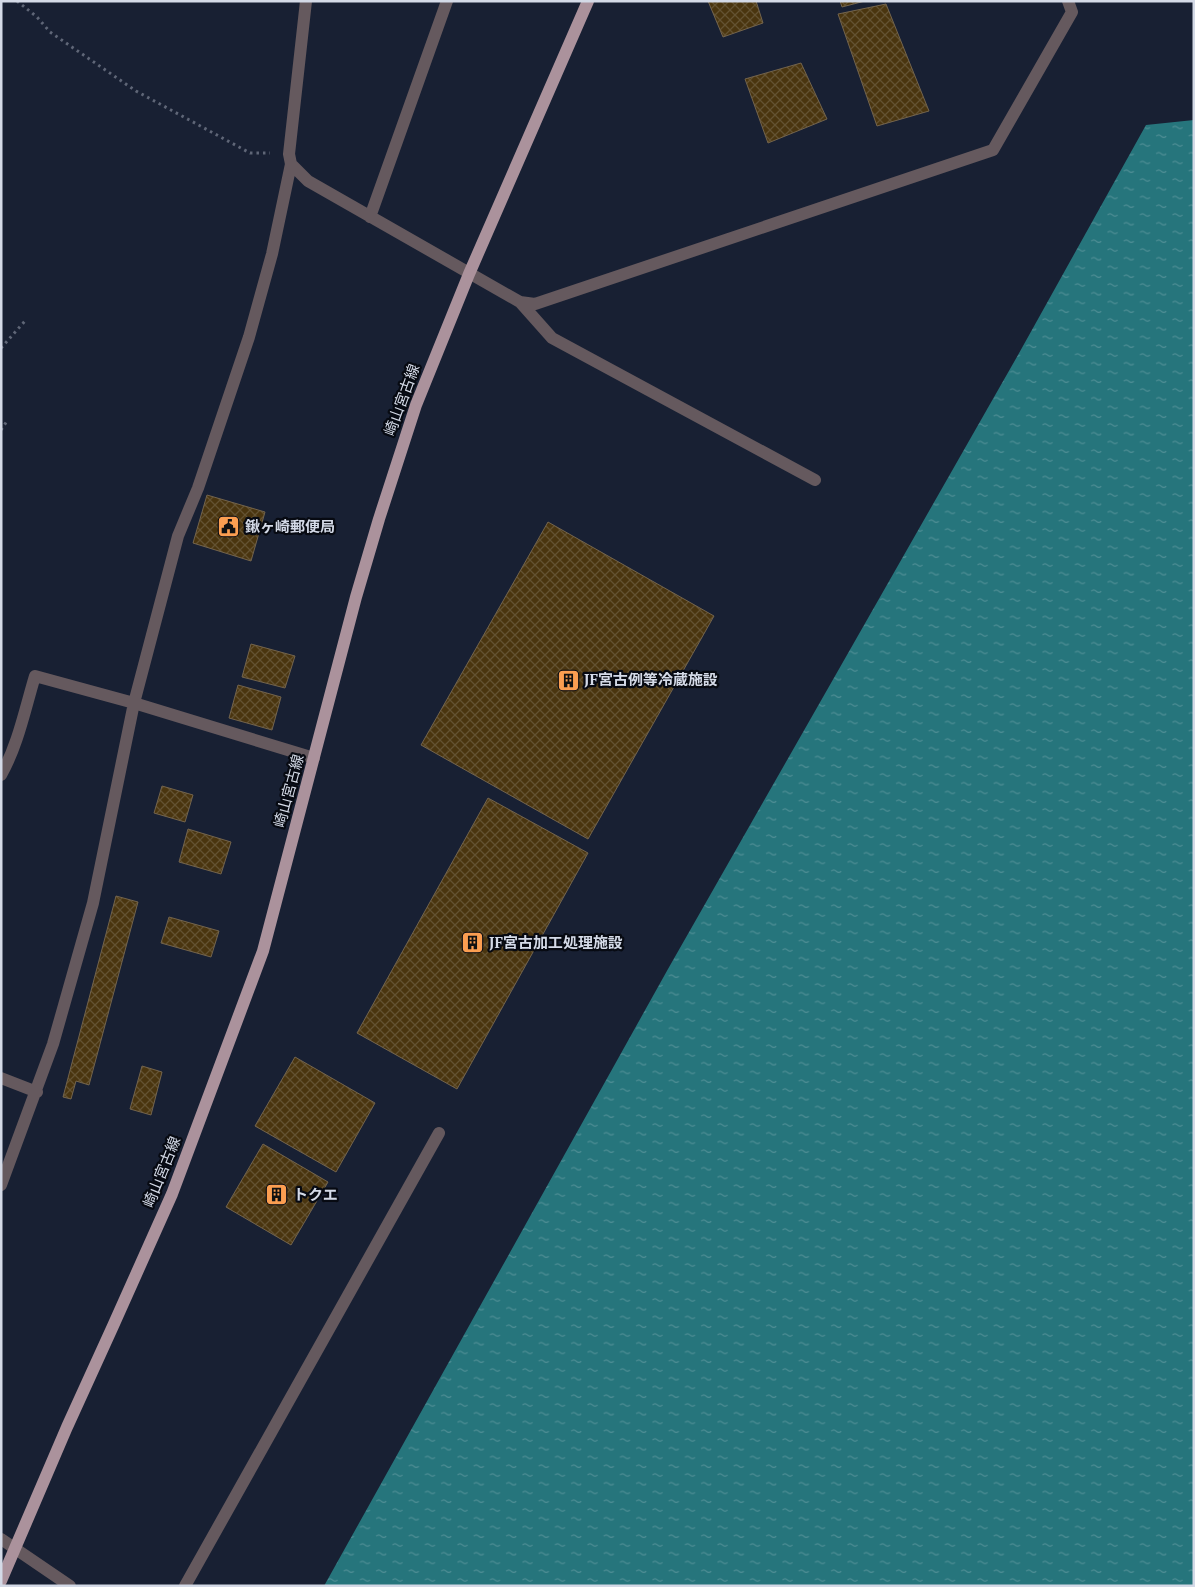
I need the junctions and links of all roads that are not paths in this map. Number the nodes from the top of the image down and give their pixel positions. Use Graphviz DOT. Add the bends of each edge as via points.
graph roads {
  1 [pos="306,1"];
  2 [pos="447,1"];
  3 [pos="588,1"];
  4 [pos="1068,1"];
  5 [pos="290,159"];
  6 [pos="370,217"];
  7 [pos="469,274"];
  8 [pos="520,302"];
  9 [pos="814,480"];
  10 [pos="134,703"];
  11 [pos="314,758"];
  12 [pos="1,775"];
  13 [pos="1,1078"];
  14 [pos="36,1092"];
  15 [pos="439,1133"];
  16 [pos="1,1185"];
  17 [pos="1,1539"];
  18 [pos="15,1547"];
  19 [pos="1,1581"];
  20 [pos="70,1586"];
  21 [pos="185,1586"];
  1 -- 5 [label="street"];
  2 -- 6 [label="street"];
  3 -- 7 [label="main road, 崎山宮古線"];
  4 -- 8 [label="street" via="1072,12 993,150 535,304"];
  5 -- 6 [label="street" via="308,181"];
  5 -- 10 [label="street" via="272,254 250,337 178,536"];
  6 -- 7 [label="street"];
  7 -- 8 [label="street"];
  7 -- 11 [label="main road, 崎山宮古線" via="416,406 379,519"];
  8 -- 9 [label="street" via="552,338"];
  10 -- 11 [label="street"];
  10 -- 12 [label="street" via="35,676"];
  10 -- 14 [label="street" via="93,903"];
  11 -- 18 [label="main road, 崎山宮古線" via="264,950 182,1167"];
  13 -- 14 [label="street"];
  14 -- 16 [label="street"];
  15 -- 21 [label="street"];
  17 -- 18 [label="street"];
  18 -- 19 [label="main road, 崎山宮古線"];
  18 -- 20 [label="street"];
}
